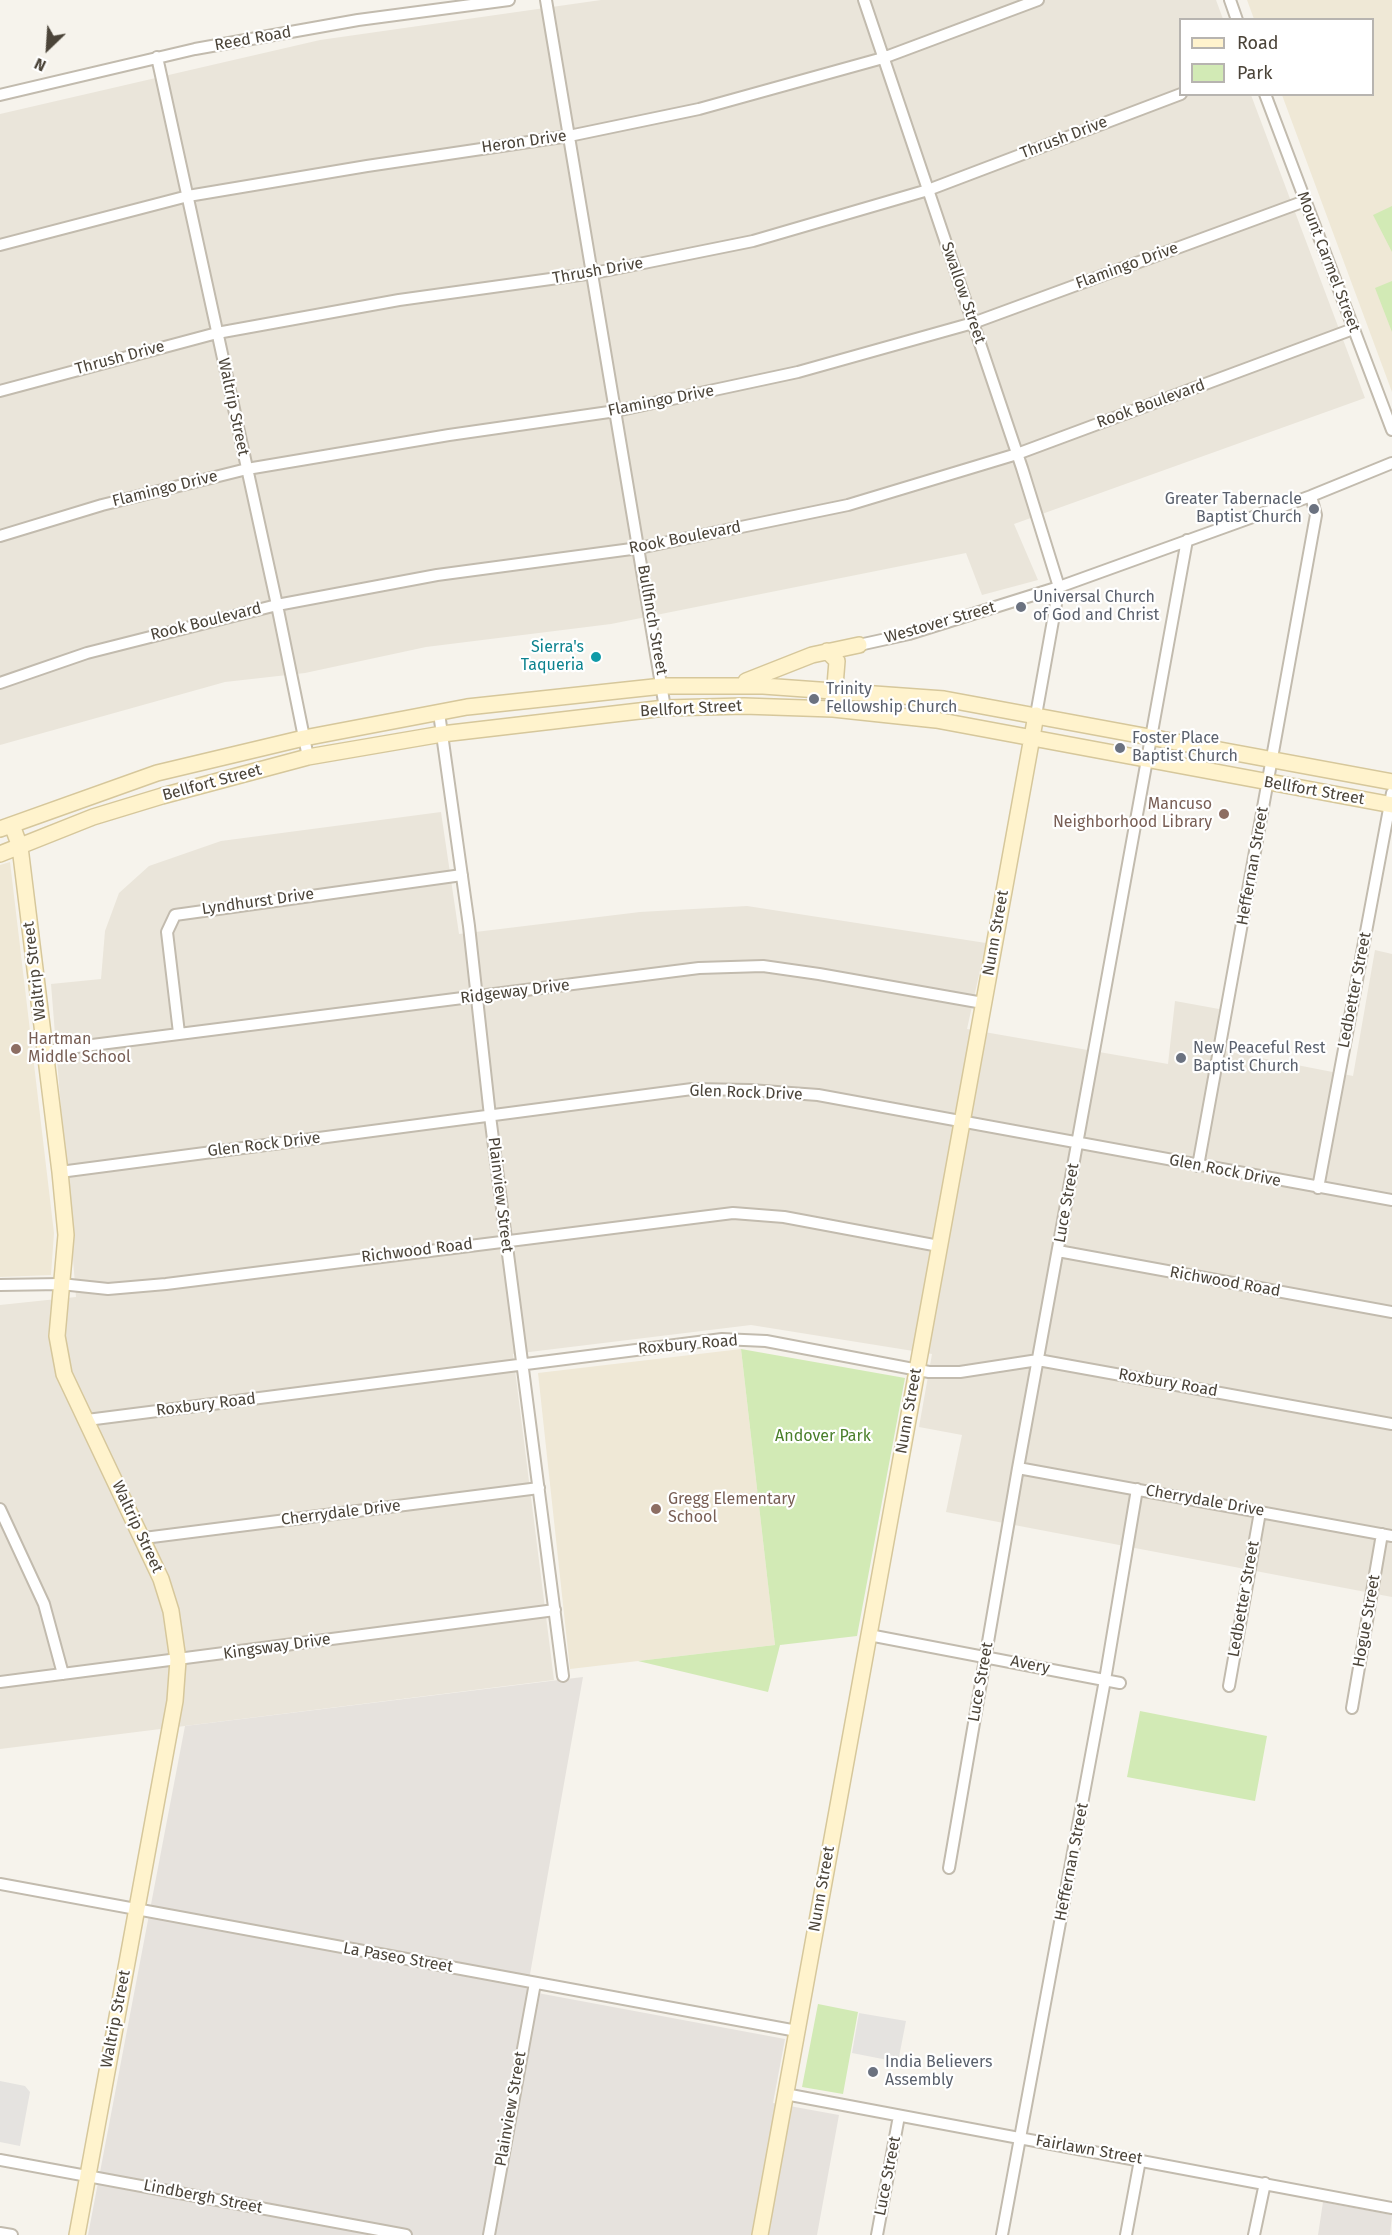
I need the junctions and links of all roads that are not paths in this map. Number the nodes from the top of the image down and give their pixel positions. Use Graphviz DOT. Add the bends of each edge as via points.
graph roads {
  1 [pos="509,0"];
  2 [pos="546,0"];
  3 [pos="864,0"];
  4 [pos="1038,0"];
  5 [pos="1230,0"];
  6 [pos="1236,18"];
  7 [pos="157,57"];
  8 [pos="883,58"];
  9 [pos="0,95"];
  10 [pos="1179,95"];
  11 [pos="1266,96"];
  12 [pos="569,136"];
  13 [pos="928,190"];
  14 [pos="188,196"];
  15 [pos="1305,201"];
  16 [pos="0,245"];
  17 [pos="594,273"];
  18 [pos="972,323"];
  19 [pos="1353,329"];
  20 [pos="217,333"];
  21 [pos="0,391"];
  22 [pos="616,411"];
  23 [pos="1392,430"];
  24 [pos="1017,454"];
  25 [pos="1392,463"];
  26 [pos="247,469"];
  27 [pos="1311,496"];
  28 [pos="0,536"];
  29 [pos="1187,540"];
  30 [pos="639,548"];
  31 [pos="1059,587"];
  32 [pos="277,604"];
  33 [pos="859,645"];
  34 [pos="827,651"];
  35 [pos="838,668"];
  36 [pos="0,683"];
  37 [pos="663,686"];
  38 [pos="729,686"];
  39 [pos="835,689"];
  40 [pos="665,708"];
  41 [pos="833,709"];
  42 [pos="439,713"];
  43 [pos="1036,715"];
  44 [pos="442,734"];
  45 [pos="1032,737"];
  46 [pos="304,738"];
  47 [pos="1152,738"];
  48 [pos="308,757"];
  49 [pos="1148,760"];
  50 [pos="1272,760"];
  51 [pos="157,773"];
  52 [pos="1392,782"];
  53 [pos="1268,783"];
  54 [pos="162,796"];
  55 [pos="1391,801"];
  56 [pos="6,827"];
  57 [pos="20,847"];
  58 [pos="0,854"];
  59 [pos="462,875"];
  60 [pos="477,997"];
  61 [pos="983,1003"];
  62 [pos="178,1034"];
  63 [pos="45,1051"];
  64 [pos="490,1116"];
  65 [pos="962,1122"];
  66 [pos="1077,1143"];
  67 [pos="1198,1166"];
  68 [pos="60,1172"];
  69 [pos="1318,1188"];
  70 [pos="1392,1200"];
  71 [pos="506,1240"];
  72 [pos="939,1246"];
  73 [pos="1058,1251"];
  74 [pos="61,1284"];
  75 [pos="0,1286"];
  76 [pos="1392,1312"];
  77 [pos="1038,1360"];
  78 [pos="524,1364"];
  79 [pos="917,1368"];
  80 [pos="87,1420"];
  81 [pos="1392,1424"];
  82 [pos="1018,1468"];
  83 [pos="539,1488"];
  84 [pos="1137,1489"];
  85 [pos="0,1509"];
  86 [pos="1260,1512"];
  87 [pos="1387,1535"];
  88 [pos="144,1538"];
  89 [pos="555,1610"];
  90 [pos="868,1635"];
  91 [pos="986,1656"];
  92 [pos="178,1660"];
  93 [pos="63,1674"];
  94 [pos="563,1676"];
  95 [pos="1106,1680"];
  96 [pos="0,1682"];
  97 [pos="1119,1683"];
  98 [pos="1228,1686"];
  99 [pos="1352,1708"];
  100 [pos="949,1868"];
  101 [pos="0,1884"];
  102 [pos="138,1911"];
  103 [pos="535,1983"];
  104 [pos="797,2031"];
  105 [pos="785,2094"];
  106 [pos="899,2116"];
  107 [pos="1020,2138"];
  108 [pos="0,2160"];
  109 [pos="1140,2160"];
  110 [pos="88,2175"];
  111 [pos="1265,2183"];
  112 [pos="1392,2208"];
  113 [pos="0,2233"];
  114 [pos="12,2235"];
  115 [pos="77,2235"];
  116 [pos="406,2235"];
  117 [pos="489,2235"];
  118 [pos="760,2235"];
  119 [pos="877,2235"];
  120 [pos="1002,2235"];
  121 [pos="1126,2235"];
  122 [pos="1254,2235"];
  1 -- 7 [label="street, Reed Road" via="358,20"];
  2 -- 12 [label="street, Bullfinch Street"];
  3 -- 8 [label="street, Swallow Street"];
  4 -- 8 [label="street, Heron Drive"];
  5 -- 6 [label="street"];
  7 -- 9 [label="street, Reed Road"];
  7 -- 14 [label="street, Waltrip Street"];
  8 -- 12 [label="street, Heron Drive" via="699,110"];
  8 -- 13 [label="street, Swallow Street"];
  10 -- 13 [label="street, Thrush Drive"];
  11 -- 15 [label="street, Mount Carmel Street"];
  12 -- 14 [label="street, Heron Drive"];
  12 -- 17 [label="street, Bullfinch Street"];
  13 -- 17 [label="street, Thrush Drive" via="753,241"];
  13 -- 18 [label="street, Swallow Street"];
  14 -- 16 [label="street, Heron Drive"];
  14 -- 20 [label="street, Waltrip Street"];
  15 -- 18 [label="street, Flamingo Drive"];
  15 -- 19 [label="street, Mount Carmel Street"];
  17 -- 20 [label="street, Thrush Drive" via="399,300"];
  17 -- 22 [label="street, Bullfinch Street"];
  18 -- 22 [label="street, Flamingo Drive" via="798,372"];
  18 -- 24 [label="street, Swallow Street"];
  19 -- 23 [label="street, Mount Carmel Street"];
  19 -- 24 [label="street, Rook Boulevard"];
  20 -- 21 [label="street, Thrush Drive"];
  20 -- 26 [label="street, Waltrip Street"];
  22 -- 26 [label="street, Flamingo Drive"];
  22 -- 30 [label="street, Bullfinch Street"];
  24 -- 30 [label="street, Rook Boulevard" via="848,505"];
  24 -- 31 [label="street, Swallow Street"];
  25 -- 27 [label="street, Westover Street"];
  26 -- 28 [label="street, Flamingo Drive" via="102,505"];
  26 -- 32 [label="street, Waltrip Street"];
  27 -- 29 [label="street, Westover Street"];
  27 -- 50 [label="street, Heffernan Street" via="1316,515"];
  29 -- 31 [label="street, Westover Street"];
  29 -- 47 [label="street, Luce Street"];
  30 -- 32 [label="street, Rook Boulevard" via="437,575"];
  30 -- 37 [label="street, Bullfinch Street"];
  31 -- 33 [label="street, Westover Street" via="909,634"];
  31 -- 43 [label="street, Nunn Street"];
  32 -- 36 [label="street, Rook Boulevard" via="98,650"];
  32 -- 46 [label="street, Waltrip Street"];
  33 -- 34 [label="main road"];
  33 -- 35 [label="main road"];
  34 -- 35 [label="main road"];
  34 -- 38 [label="main road"];
  35 -- 39 [label="main road"];
  37 -- 38 [label="main road, Bellfort Street"];
  37 -- 40 [label="street, Bullfinch Street"];
  37 -- 42 [label="main road, Bellfort Street"];
  38 -- 39 [label="main road, Bellfort Street"];
  39 -- 41 [label="main road"];
  39 -- 43 [label="main road, Bellfort Street" via="944,699"];
  40 -- 41 [label="main road, Bellfort Street"];
  40 -- 44 [label="main road, Bellfort Street"];
  41 -- 45 [label="main road, Bellfort Street" via="936,720"];
  42 -- 44 [label="street, Plainview Street"];
  42 -- 46 [label="main road, Bellfort Street"];
  43 -- 45 [label="main road, Nunn Street"];
  43 -- 47 [label="main road, Bellfort Street"];
  44 -- 48 [label="main road, Bellfort Street"];
  44 -- 59 [label="street, Plainview Street"];
  45 -- 49 [label="main road, Bellfort Street"];
  45 -- 61 [label="main road, Nunn Street"];
  46 -- 48 [label="street, Waltrip Street"];
  46 -- 51 [label="main road, Bellfort Street"];
  47 -- 49 [label="street, Luce Street"];
  47 -- 50 [label="main road, Bellfort Street"];
  48 -- 54 [label="main road, Bellfort Street"];
  49 -- 53 [label="main road, Bellfort Street"];
  49 -- 66 [label="street, Luce Street"];
  50 -- 52 [label="main road, Bellfort Street"];
  50 -- 53 [label="street, Heffernan Street"];
  51 -- 54 [label="main road"];
  51 -- 56 [label="main road, Bellfort Street"];
  53 -- 55 [label="main road, Bellfort Street"];
  53 -- 67 [label="street, Heffernan Street"];
  54 -- 57 [label="main road, Bellfort Street" via="93,817"];
  55 -- 69 [label="street, Ledbetter Street"];
  56 -- 57 [label="main road, Waltrip Street"];
  57 -- 58 [label="main road, Bellfort Street"];
  57 -- 63 [label="main road, Waltrip Street"];
  59 -- 60 [label="street, Plainview Street"];
  59 -- 62 [label="street, Lyndhurst Drive" via="176,915 167,932"];
  60 -- 61 [label="street, Ridgeway Drive" via="699,968 763,966"];
  60 -- 62 [label="street, Ridgeway Drive"];
  60 -- 64 [label="street, Plainview Street"];
  61 -- 65 [label="main road, Nunn Street"];
  62 -- 63 [label="street, Ridgeway Drive"];
  63 -- 68 [label="main road, Waltrip Street"];
  64 -- 65 [label="street, Glen Rock Drive" via="692,1089 818,1095"];
  64 -- 68 [label="street, Glen Rock Drive"];
  64 -- 71 [label="street, Plainview Street"];
  65 -- 66 [label="street, Glen Rock Drive"];
  65 -- 72 [label="main road, Nunn Street"];
  66 -- 67 [label="street, Glen Rock Drive"];
  66 -- 73 [label="street, Luce Street"];
  67 -- 69 [label="street, Glen Rock Drive"];
  68 -- 74 [label="main road, Waltrip Street" via="66,1235"];
  69 -- 70 [label="street, Glen Rock Drive"];
  71 -- 72 [label="street, Richwood Road" via="733,1213 784,1217"];
  71 -- 74 [label="street, Richwood Road" via="166,1284 108,1289"];
  71 -- 78 [label="street, Plainview Street"];
  72 -- 79 [label="main road, Nunn Street"];
  73 -- 76 [label="street, Richwood Road"];
  73 -- 77 [label="street, Luce Street"];
  74 -- 75 [label="street, Richwood Road"];
  74 -- 80 [label="main road, Waltrip Street" via="57,1336 64,1374"];
  77 -- 79 [label="street, Roxbury Road" via="960,1372"];
  77 -- 81 [label="street, Roxbury Road"];
  77 -- 82 [label="street, Luce Street"];
  78 -- 79 [label="street, Roxbury Road" via="722,1339 766,1341"];
  78 -- 80 [label="street, Roxbury Road"];
  78 -- 83 [label="street, Plainview Street"];
  79 -- 90 [label="main road, Nunn Street"];
  80 -- 88 [label="main road, Waltrip Street"];
  82 -- 84 [label="street, Cherrydale Drive"];
  82 -- 91 [label="street, Luce Street"];
  83 -- 88 [label="street, Cherrydale Drive"];
  83 -- 89 [label="street, Plainview Street"];
  84 -- 86 [label="street, Cherrydale Drive"];
  84 -- 95 [label="street, Heffernan Street"];
  85 -- 93 [label="street" via="44,1604"];
  86 -- 87 [label="street, Cherrydale Drive"];
  86 -- 98 [label="street, Ledbetter Street"];
  87 -- 99 [label="street, Hogue Street"];
  88 -- 92 [label="main road, Waltrip Street" via="171,1611"];
  89 -- 92 [label="street, Kingsway Drive"];
  89 -- 94 [label="street, Plainview Street"];
  90 -- 91 [label="street, Avery"];
  90 -- 104 [label="main road, Nunn Street"];
  91 -- 95 [label="street, Avery"];
  91 -- 100 [label="street, Luce Street"];
  92 -- 93 [label="street, Kingsway Drive"];
  92 -- 102 [label="main road, Waltrip Street" via="175,1701"];
  93 -- 96 [label="street, Kingsway Drive"];
  95 -- 97 [label="street, Avery"];
  95 -- 107 [label="street, Heffernan Street"];
  101 -- 102 [label="street, La Paseo Street"];
  102 -- 103 [label="street, La Paseo Street"];
  102 -- 110 [label="main road, Waltrip Street"];
  103 -- 104 [label="street, La Paseo Street"];
  103 -- 117 [label="street, Plainview Street"];
  104 -- 105 [label="main road, Nunn Street"];
  105 -- 106 [label="street, Fairlawn Street"];
  105 -- 118 [label="main road, Nunn Street"];
  106 -- 107 [label="street, Fairlawn Street"];
  106 -- 119 [label="street, Luce Street"];
  107 -- 109 [label="street, Fairlawn Street"];
  107 -- 120 [label="street, Heffernan Street"];
  108 -- 110 [label="street, Lindbergh Street"];
  109 -- 111 [label="street, Fairlawn Street"];
  109 -- 121 [label="street"];
  110 -- 115 [label="main road, Waltrip Street"];
  110 -- 116 [label="street, Lindbergh Street"];
  111 -- 112 [label="street, Fairlawn Street"];
  111 -- 122 [label="street"];
  113 -- 114 [label="street"];
}
